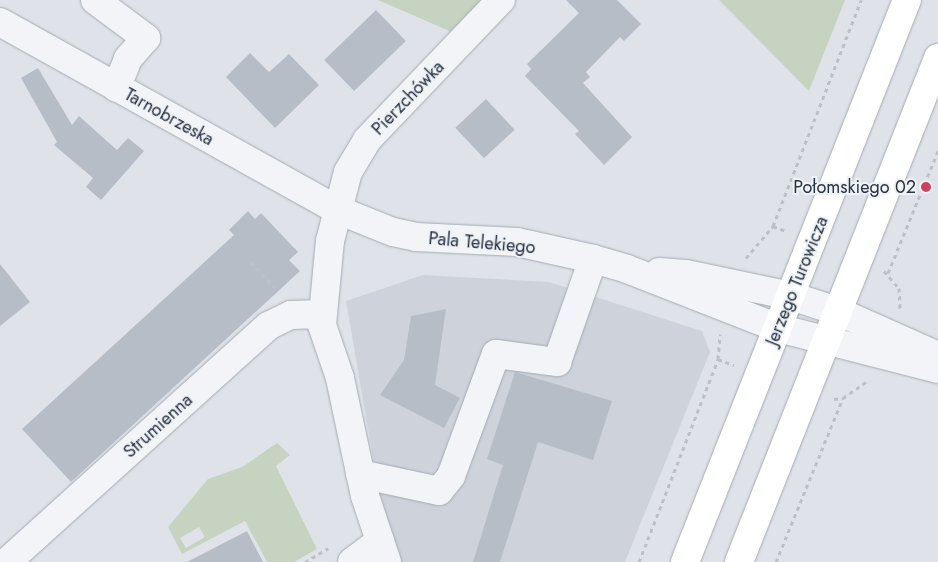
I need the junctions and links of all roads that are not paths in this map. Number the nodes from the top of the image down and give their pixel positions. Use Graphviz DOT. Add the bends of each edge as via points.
graph roads {
  1 [pos="95,0"];
  2 [pos="502,0"];
  3 [pos="907,0"];
  4 [pos="0,22"];
  5 [pos="938,58"];
  6 [pos="116,88"];
  7 [pos="338,210"];
  8 [pos="593,259"];
  9 [pos="627,269"];
  10 [pos="791,296"];
  11 [pos="837,311"];
  12 [pos="321,314"];
  13 [pos="778,328"];
  14 [pos="825,343"];
  15 [pos="938,356"];
  16 [pos="938,369"];
  17 [pos="360,474"];
  18 [pos="383,551"];
  19 [pos="344,553"];
  20 [pos="8,562"];
  21 [pos="685,562"];
  22 [pos="739,562"];
  1 -- 6 [label="street" via="146,38 128,59"];
  2 -- 7 [label="street, Pierzchówka" via="367,140 348,172"];
  3 -- 10 [label="main road, Jerzego Turowicza"];
  4 -- 6 [label="street, Tarnobrzeska"];
  5 -- 11 [label="main road"];
  6 -- 7 [label="street, Tarnobrzeska"];
  7 -- 8 [label="street, Pala Telekiego" via="416,237 517,242"];
  7 -- 12 [label="street" via="330,241"];
  8 -- 9 [label="street, Pala Telekiego"];
  8 -- 17 [label="street" via="557,362 496,354 450,476 439,491"];
  9 -- 10 [label="street, Pala Telekiego" via="686,274"];
  9 -- 13 [label="street, Pala Telekiego"];
  10 -- 11 [label="street, Pala Telekiego"];
  10 -- 13 [label="main road, Jerzego Turowicza"];
  11 -- 14 [label="main road"];
  11 -- 15 [label="street, Pala Telekiego"];
  12 -- 17 [label="street" via="325,343 340,378"];
  12 -- 20 [label="street, Strumienna" via="291,315 268,326"];
  13 -- 14 [label="street, Pala Telekiego"];
  13 -- 21 [label="main road, Jerzego Turowicza"];
  14 -- 16 [label="street, Pala Telekiego"];
  14 -- 22 [label="main road"];
  17 -- 18 [label="street"];
  18 -- 19 [label="street"];
}
